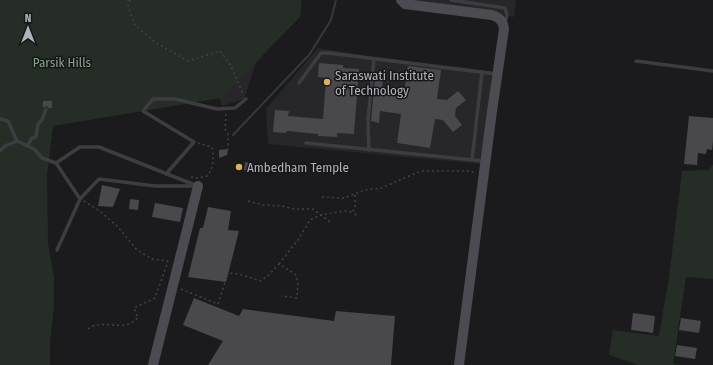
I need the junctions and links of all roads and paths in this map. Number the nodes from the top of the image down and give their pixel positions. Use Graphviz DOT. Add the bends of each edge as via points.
graph roads {
  1 [pos="130,0"];
  2 [pos="401,0"];
  3 [pos="451,0"];
  4 [pos="504,25"];
  5 [pos="374,59"];
  6 [pos="636,61"];
  7 [pos="713,71"];
  8 [pos="482,72"];
  9 [pos="498,74"];
  10 [pos="299,83"];
  11 [pos="246,99"];
  12 [pos="228,108"];
  13 [pos="46,109"];
  14 [pos="0,118"];
  15 [pos="17,142"];
  16 [pos="194,142"];
  17 [pos="306,143"];
  18 [pos="27,146"];
  19 [pos="228,149"];
  20 [pos="369,150"];
  21 [pos="0,151"];
  22 [pos="472,160"];
  23 [pos="485,162"];
  24 [pos="56,163"];
  25 [pos="166,174"];
  26 [pos="483,177"];
  27 [pos="179,179"];
  28 [pos="198,186"];
  29 [pos="355,194"];
  30 [pos="322,197"];
  31 [pos="80,199"];
  32 [pos="248,201"];
  33 [pos="353,212"];
  34 [pos="320,215"];
  35 [pos="357,216"];
  36 [pos="330,222"];
  37 [pos="57,250"];
  38 [pos="279,264"];
  39 [pos="173,285"];
  40 [pos="281,296"];
  41 [pos="88,329"];
  42 [pos="154,365"];
  43 [pos="459,365"];
  1 -- 11 [label="path" via="128,5 134,24 156,43 188,61 220,51 230,64"];
  2 -- 4 [label="street" via="405,4 492,15 499,18"];
  3 -- 4 [label="lane" via="505,8 507,15"];
  4 -- 9 [label="street"];
  5 -- 8 [label="lane"];
  5 -- 10 [label="lane" via="321,53"];
  5 -- 20 [label="lane" via="368,120"];
  6 -- 7 [label="lane"];
  8 -- 9 [label="lane"];
  8 -- 22 [label="lane"];
  9 -- 23 [label="street"];
  11 -- 12 [label="lane" via="235,108"];
  12 -- 16 [label="lane" via="217,109 175,100 153,100 143,111"];
  12 -- 19 [label="path" via="225,129 228,134"];
  13 -- 18 [label="lane" via="38,124 36,137 32,138"];
  14 -- 15 [label="lane" via="8,121"];
  15 -- 18 [label="lane"];
  15 -- 21 [label="lane" via="5,146"];
  16 -- 25 [label="lane"];
  16 -- 27 [label="path" via="212,147 213,166 208,176 187,176"];
  17 -- 20 [label="lane"];
  18 -- 24 [label="lane" via="34,149 42,158"];
  20 -- 22 [label="lane"];
  22 -- 23 [label="lane"];
  23 -- 26 [label="street"];
  24 -- 25 [label="lane" via="80,147 99,147"];
  24 -- 31 [label="lane"];
  25 -- 27 [label="lane"];
  26 -- 29 [label="path" via="472,171 421,171 382,188"];
  26 -- 43 [label="street"];
  27 -- 28 [label="lane"];
  28 -- 31 [label="lane" via="155,186 99,179"];
  28 -- 39 [label="street"];
  29 -- 30 [label="path" via="344,198"];
  29 -- 33 [label="path"];
  31 -- 37 [label="lane"];
  31 -- 41 [label="path" via="118,227 137,250 152,259 168,261 155,298 134,308 138,318 131,323 103,324"];
  32 -- 34 [label="path" via="264,206 312,209"];
  33 -- 34 [label="path"];
  33 -- 35 [label="path"];
  34 -- 36 [label="path"];
  34 -- 38 [label="path" via="310,220"];
  38 -- 39 [label="path" via="261,281 228,273 218,304"];
  38 -- 40 [label="path" via="295,274 298,282 297,298"];
  39 -- 42 [label="street"];
}
